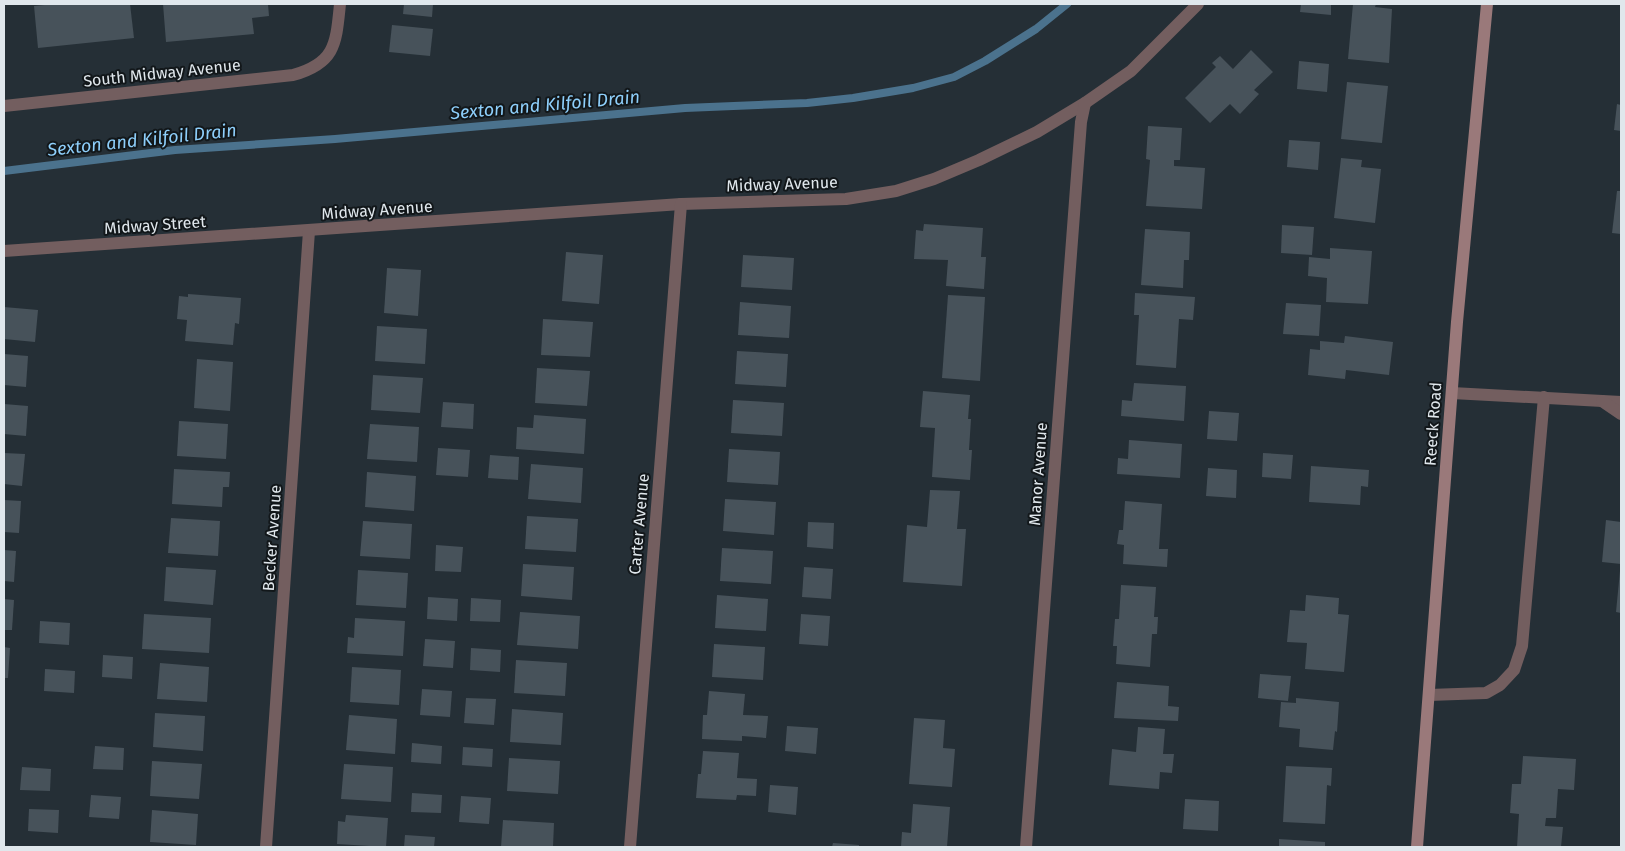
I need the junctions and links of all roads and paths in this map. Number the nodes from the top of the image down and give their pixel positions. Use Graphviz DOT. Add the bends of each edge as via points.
graph roads {
  1 [pos="340,4"];
  2 [pos="1198,4"];
  3 [pos="1487,4"];
  4 [pos="1085,103"];
  5 [pos="4,106"];
  6 [pos="681,204"];
  7 [pos="309,231"];
  8 [pos="4,251"];
  9 [pos="1452,392"];
  10 [pos="1544,397"];
  11 [pos="1602,401"];
  12 [pos="1621,402"];
  13 [pos="1621,414"];
  14 [pos="1428,695"];
  15 [pos="266,847"];
  16 [pos="630,847"];
  17 [pos="1026,847"];
  18 [pos="1417,847"];
  1 -- 5 [label="street, South Midway Avenue" via="337,36 329,54 312,70 293,75"];
  2 -- 4 [label="street, Midway Avenue" via="1131,71"];
  3 -- 9 [label="street, Reeck Road"];
  4 -- 6 [label="street, Midway Avenue" via="1037,132 979,160 934,180 896,191 846,199"];
  4 -- 17 [label="street, Manor Avenue"];
  6 -- 7 [label="street, Midway Avenue"];
  6 -- 16 [label="street, Carter Avenue"];
  7 -- 8 [label="street, Midway Street"];
  7 -- 15 [label="street, Becker Avenue"];
  9 -- 10 [label="street"];
  9 -- 14 [label="street, Reeck Road"];
  10 -- 11 [label="street"];
  10 -- 14 [label="street" via="1522,646 1514,670 1500,685 1486,693"];
  11 -- 12 [label="street"];
  11 -- 13 [label="street"];
  14 -- 18 [label="street, Reeck Road"];
}
